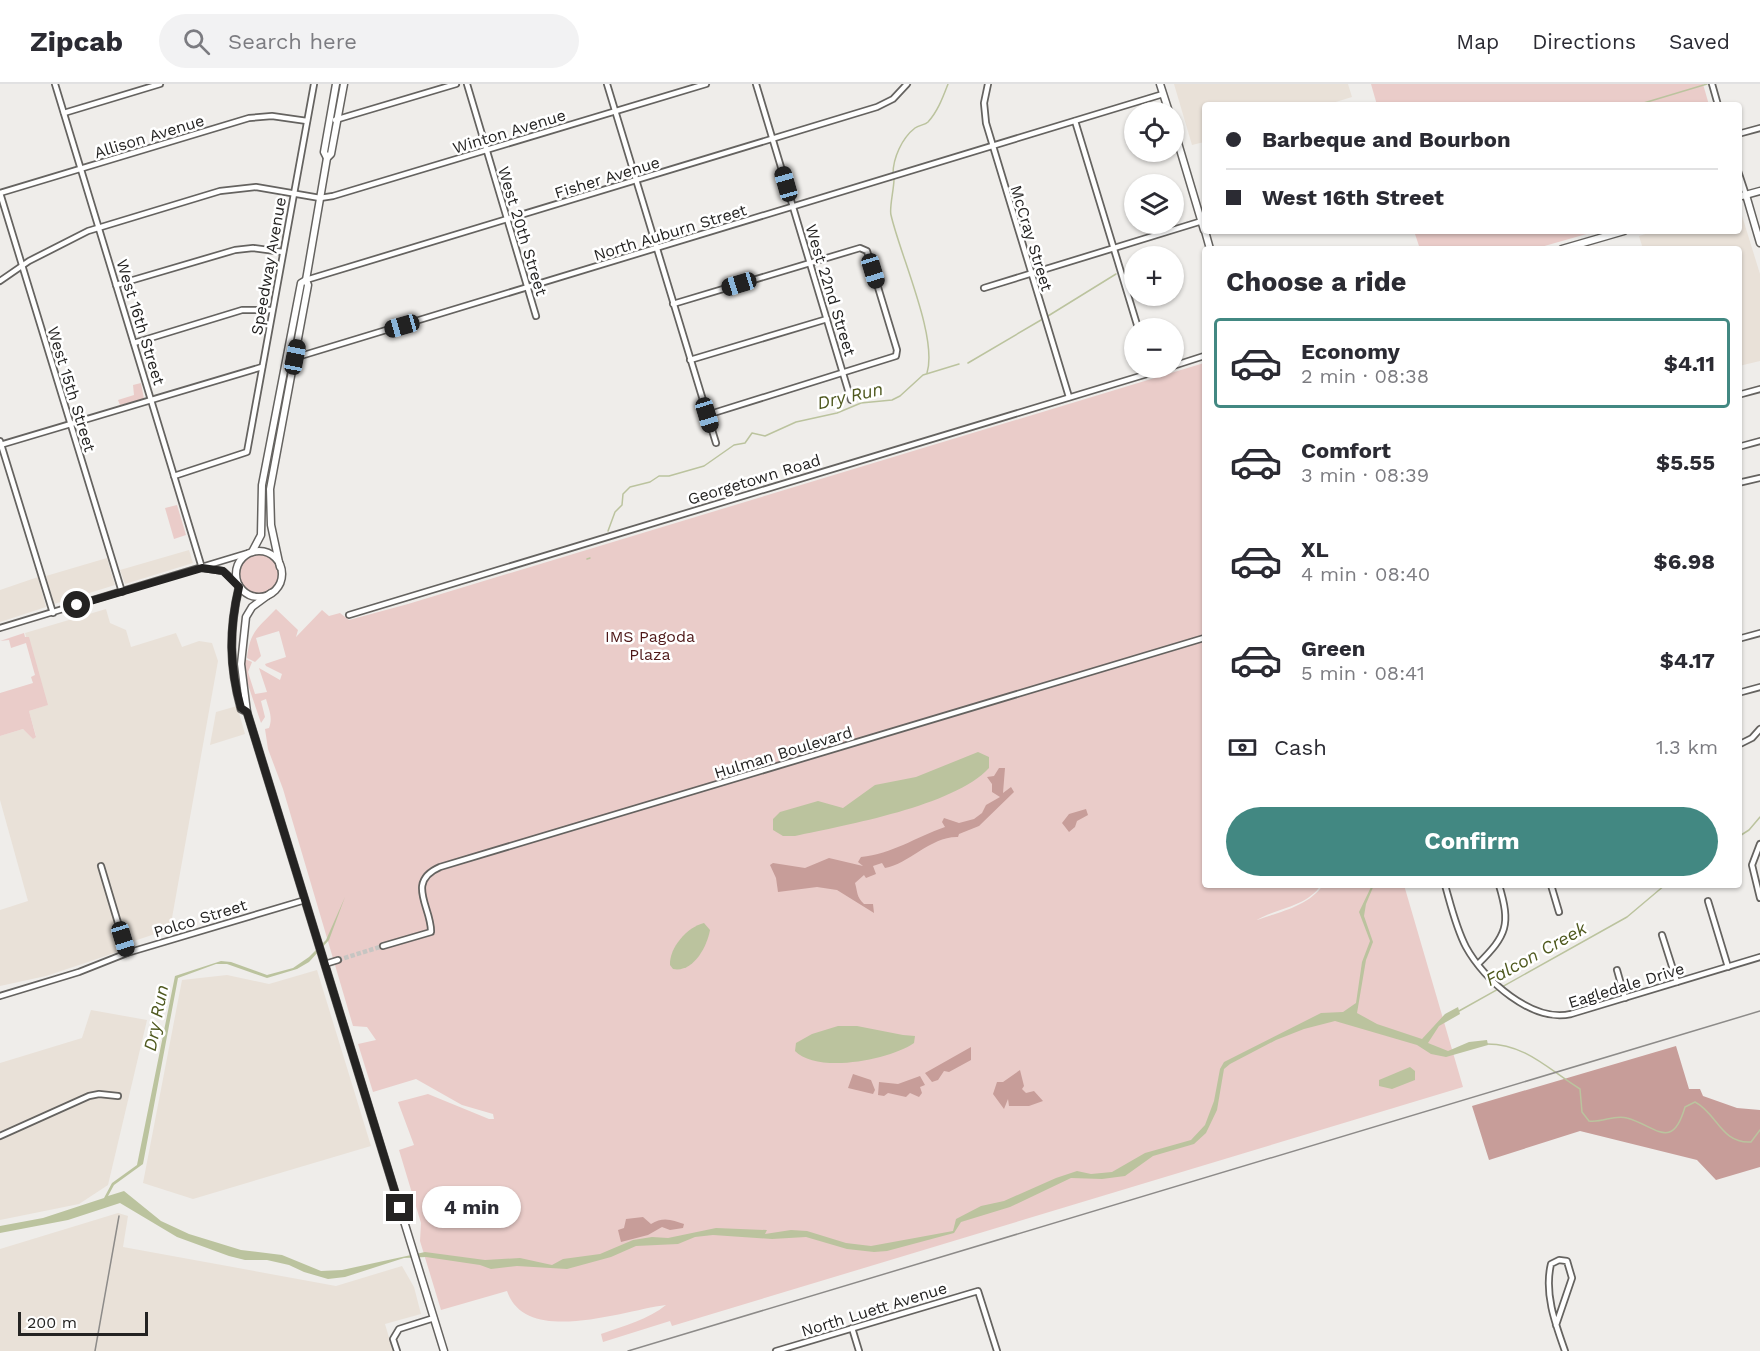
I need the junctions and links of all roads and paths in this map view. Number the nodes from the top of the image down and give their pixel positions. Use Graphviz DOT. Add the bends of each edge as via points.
graph roads {
  1 [pos="55,84"];
  2 [pos="160,84"];
  3 [pos="314,84"];
  4 [pos="336,84"];
  5 [pos="344,84"];
  6 [pos="456,84"];
  7 [pos="467,84"];
  8 [pos="607,84"];
  9 [pos="706,84"];
  10 [pos="756,84"];
  11 [pos="907,84"];
  12 [pos="987,84"];
  13 [pos="1160,84"];
  14 [pos="1712,84"];
  15 [pos="1163,94"];
  16 [pos="1166,102"];
  17 [pos="1717,102"];
  18 [pos="615,111"];
  19 [pos="64,113"];
  20 [pos="338,119"];
  21 [pos="307,121"];
  22 [pos="1075,121"];
  23 [pos="329,122"];
  24 [pos="1760,128"];
  25 [pos="1742,133"];
  26 [pos="773,139"];
  27 [pos="992,145"];
  28 [pos="486,150"];
  29 [pos="327,158"];
  30 [pos="1184,162"];
  31 [pos="80,169"];
  32 [pos="635,180"];
  33 [pos="1760,191"];
  34 [pos="0,193"];
  35 [pos="294,193"];
  36 [pos="1742,196"];
  37 [pos="320,198"];
  38 [pos="793,207"];
  39 [pos="507,219"];
  40 [pos="1202,221"];
  41 [pos="98,228"];
  42 [pos="1614,234"];
  43 [pos="1760,243"];
  44 [pos="1572,246"];
  45 [pos="1113,247"];
  46 [pos="656,249"];
  47 [pos="283,252"];
  48 [pos="810,263"];
  49 [pos="22,266"];
  50 [pos="1030,274"];
  51 [pos="306,280"];
  52 [pos="0,281"];
  53 [pos="116,285"];
  54 [pos="528,288"];
  55 [pos="984,288"];
  56 [pos="673,304"];
  57 [pos="272,310"];
  58 [pos="536,316"];
  59 [pos="1135,318"];
  60 [pos="827,319"];
  61 [pos="134,343"];
  62 [pos="295,357"];
  63 [pos="1202,357"];
  64 [pos="286,360"];
  65 [pos="690,360"];
  66 [pos="1184,362"];
  67 [pos="262,367"];
  68 [pos="844,374"];
  69 [pos="1126,378"];
  70 [pos="1760,389"];
  71 [pos="1742,394"];
  72 [pos="1069,397"];
  73 [pos="151,400"];
  74 [pos="852,400"];
  75 [pos="707,415"];
  76 [pos="70,425"];
  77 [pos="1760,441"];
  78 [pos="716,443"];
  79 [pos="0,444"];
  80 [pos="1742,446"];
  81 [pos="174,476"];
  82 [pos="1760,478"];
  83 [pos="1742,482"];
  84 [pos="250,553"];
  85 [pos="280,567"];
  86 [pos="202,568"];
  87 [pos="239,586"];
  88 [pos="122,592"];
  89 [pos="271,593"];
  90 [pos="53,613"];
  91 [pos="349,615"];
  92 [pos="0,628"];
  93 [pos="1760,633"];
  94 [pos="1742,638"];
  95 [pos="1202,639"];
  96 [pos="1760,687"];
  97 [pos="1742,692"];
  98 [pos="247,712"];
  99 [pos="1760,729"];
  100 [pos="1742,743"];
  101 [pos="1760,844"];
  102 [pos="101,866"];
  103 [pos="1446,888"];
  104 [pos="1500,888"];
  105 [pos="1552,888"];
  106 [pos="1760,898"];
  107 [pos="305,900"];
  108 [pos="1708,901"];
  109 [pos="1559,912"];
  110 [pos="1662,935"];
  111 [pos="383,946"];
  112 [pos="127,952"];
  113 [pos="1760,957"];
  114 [pos="338,960"];
  115 [pos="325,964"];
  116 [pos="1478,964"];
  117 [pos="1728,967"];
  118 [pos="1617,970"];
  119 [pos="1677,982"];
  120 [pos="0,996"];
  121 [pos="1625,998"];
  122 [pos="118,1096"];
  123 [pos="0,1136"];
  124 [pos="434,1318"];
  125 [pos="1556,1325"];
  126 [pos="852,1328"];
  127 [pos="397,1351"];
  128 [pos="444,1351"];
  129 [pos="776,1351"];
  130 [pos="859,1351"];
  131 [pos="997,1351"];
  132 [pos="1565,1351"];
  1 -- 19 [label="street, West 16th Street"];
  2 -- 19 [label="street"];
  3 -- 21 [label="street, Speedway Avenue"];
  4 -- 23 [label="main road"];
  5 -- 20 [label="main road"];
  6 -- 20 [label="street"];
  7 -- 28 [label="street, West 20th Street"];
  8 -- 18 [label="street"];
  9 -- 18 [label="street, Winton Avenue"];
  10 -- 26 [label="street, West 22nd Street"];
  11 -- 26 [label="street, Fisher Avenue" via="885,104"];
  12 -- 27 [label="street, McCray Street" via="985,115"];
  13 -- 15 [label="main road"];
  14 -- 17 [label="street"];
  15 -- 16 [label="main road"];
  15 -- 22 [label="street, North Auburn Street"];
  18 -- 28 [label="street, Winton Avenue"];
  18 -- 32 [label="street"];
  19 -- 31 [label="street, West 16th Street"];
  20 -- 23 [label="street"];
  20 -- 29 [label="main road"];
  21 -- 31 [label="street, Allison Avenue" via="272,116 249,118"];
  21 -- 35 [label="street, Speedway Avenue"];
  22 -- 27 [label="street, North Auburn Street"];
  22 -- 45 [label="street"];
  23 -- 29 [label="main road" via="324,152"];
  24 -- 25 [label="street"];
  26 -- 32 [label="street, Fisher Avenue"];
  26 -- 38 [label="street, West 22nd Street"];
  27 -- 38 [label="street, North Auburn Street"];
  27 -- 50 [label="street, McCray Street"];
  28 -- 37 [label="street, Winton Avenue"];
  28 -- 39 [label="street, West 20th Street"];
  29 -- 37 [label="main road"];
  30 -- 40 [label="main road"];
  31 -- 34 [label="street, Allison Avenue"];
  31 -- 41 [label="street, West 16th Street"];
  32 -- 39 [label="street, Fisher Avenue"];
  32 -- 46 [label="street"];
  33 -- 36 [label="main road"];
  34 -- 49 [label="street, West 15th Street"];
  35 -- 37 [label="street"];
  35 -- 41 [label="street" via="256,187 230,189"];
  35 -- 47 [label="street, Speedway Avenue"];
  36 -- 43 [label="main road"];
  37 -- 51 [label="main road"];
  38 -- 46 [label="street, North Auburn Street"];
  38 -- 48 [label="street, West 22nd Street"];
  39 -- 51 [label="street, Fisher Avenue"];
  39 -- 54 [label="street, West 20th Street"];
  40 -- 45 [label="street"];
  41 -- 49 [label="street"];
  41 -- 53 [label="street, West 16th Street"];
  42 -- 44 [label="main road"];
  45 -- 50 [label="street"];
  45 -- 59 [label="street"];
  46 -- 54 [label="street, North Auburn Street"];
  46 -- 56 [label="street"];
  47 -- 53 [label="street" via="235,250"];
  47 -- 57 [label="street, Speedway Avenue"];
  48 -- 56 [label="street"];
  48 -- 60 [label="street, West 22nd Street"];
  48 -- 68 [label="street" via="864,248 867,251 897,355"];
  49 -- 52 [label="street"];
  49 -- 76 [label="street, West 15th Street"];
  50 -- 55 [label="street"];
  50 -- 72 [label="street, McCray Street"];
  51 -- 62 [label="main road"];
  51 -- 64 [label="main road" via="300,283"];
  53 -- 61 [label="street, West 16th Street"];
  54 -- 58 [label="street, West 20th Street"];
  54 -- 62 [label="street, North Auburn Street"];
  56 -- 65 [label="street"];
  57 -- 61 [label="street" via="242,310"];
  57 -- 67 [label="street, Speedway Avenue"];
  60 -- 65 [label="street"];
  60 -- 68 [label="street, West 22nd Street"];
  61 -- 73 [label="street, West 16th Street"];
  62 -- 64 [label="street, North Auburn Street"];
  62 -- 85 [label="main road" via="270,498 272,534"];
  63 -- 66 [label="street"];
  64 -- 84 [label="main road" via="261,492 261,532"];
  65 -- 75 [label="street"];
  67 -- 73 [label="street"];
  67 -- 81 [label="street, Speedway Avenue" via="246,452"];
  68 -- 74 [label="street, West 22nd Street"];
  68 -- 75 [label="street"];
  69 -- 72 [label="street, Georgetown Road"];
  70 -- 71 [label="street"];
  72 -- 91 [label="street, Georgetown Road"];
  73 -- 76 [label="street"];
  73 -- 81 [label="street, West 16th Street"];
  75 -- 78 [label="street"];
  76 -- 79 [label="street"];
  76 -- 88 [label="street, West 15th Street"];
  77 -- 80 [label="street"];
  79 -- 90 [label="street"];
  81 -- 86 [label="street, West 16th Street"];
  82 -- 83 [label="street"];
  84 -- 85 [label="main road" via="268,553"];
  84 -- 86 [label="street"];
  84 -- 87 [label="main road" via="237,566"];
  85 -- 89 [label="main road" via="280,583"];
  86 -- 87 [label="street" via="223,571"];
  86 -- 88 [label="street"];
  87 -- 89 [label="main road" via="252,596"];
  87 -- 98 [label="main road" via="231,631 231,662 241,708"];
  88 -- 90 [label="street"];
  89 -- 98 [label="main road" via="252,607 246,617 241,664"];
  90 -- 92 [label="street"];
  93 -- 94 [label="street"];
  95 -- 111 [label="street, Hulman Boulevard" via="440,867 430,873 422,887 431,932"];
  96 -- 97 [label="street"];
  98 -- 107 [label="main road"];
  99 -- 100 [label="street"];
  101 -- 106 [label="street" via="1752,869"];
  102 -- 112 [label="street"];
  103 -- 116 [label="street, Eagledale Drive" via="1459,932"];
  104 -- 116 [label="street" via="1506,909 1505,931"];
  105 -- 109 [label="street"];
  107 -- 112 [label="street, Polco Street"];
  107 -- 115 [label="main road"];
  108 -- 117 [label="street"];
  110 -- 119 [label="street"];
  112 -- 120 [label="street, Polco Street" via="83,971"];
  113 -- 117 [label="street, Eagledale Drive"];
  114 -- 115 [label="street"];
  115 -- 124 [label="main road"];
  116 -- 121 [label="street, Eagledale Drive" via="1531,1010 1555,1016"];
  117 -- 119 [label="street, Eagledale Drive"];
  118 -- 121 [label="street"];
  119 -- 121 [label="street, Eagledale Drive"];
  122 -- 123 [label="street" via="89,1096"];
  124 -- 127 [label="street" via="399,1329 393,1339"];
  124 -- 128 [label="main road"];
  125 -- 125 [label="street" via="1549,1297 1549,1273 1551,1264 1559,1260 1567,1261 1572,1278"];
  125 -- 132 [label="street"];
  126 -- 129 [label="street, North Luett Avenue"];
  126 -- 130 [label="street"];
  126 -- 131 [label="street, North Luett Avenue" via="978,1291"];
}
